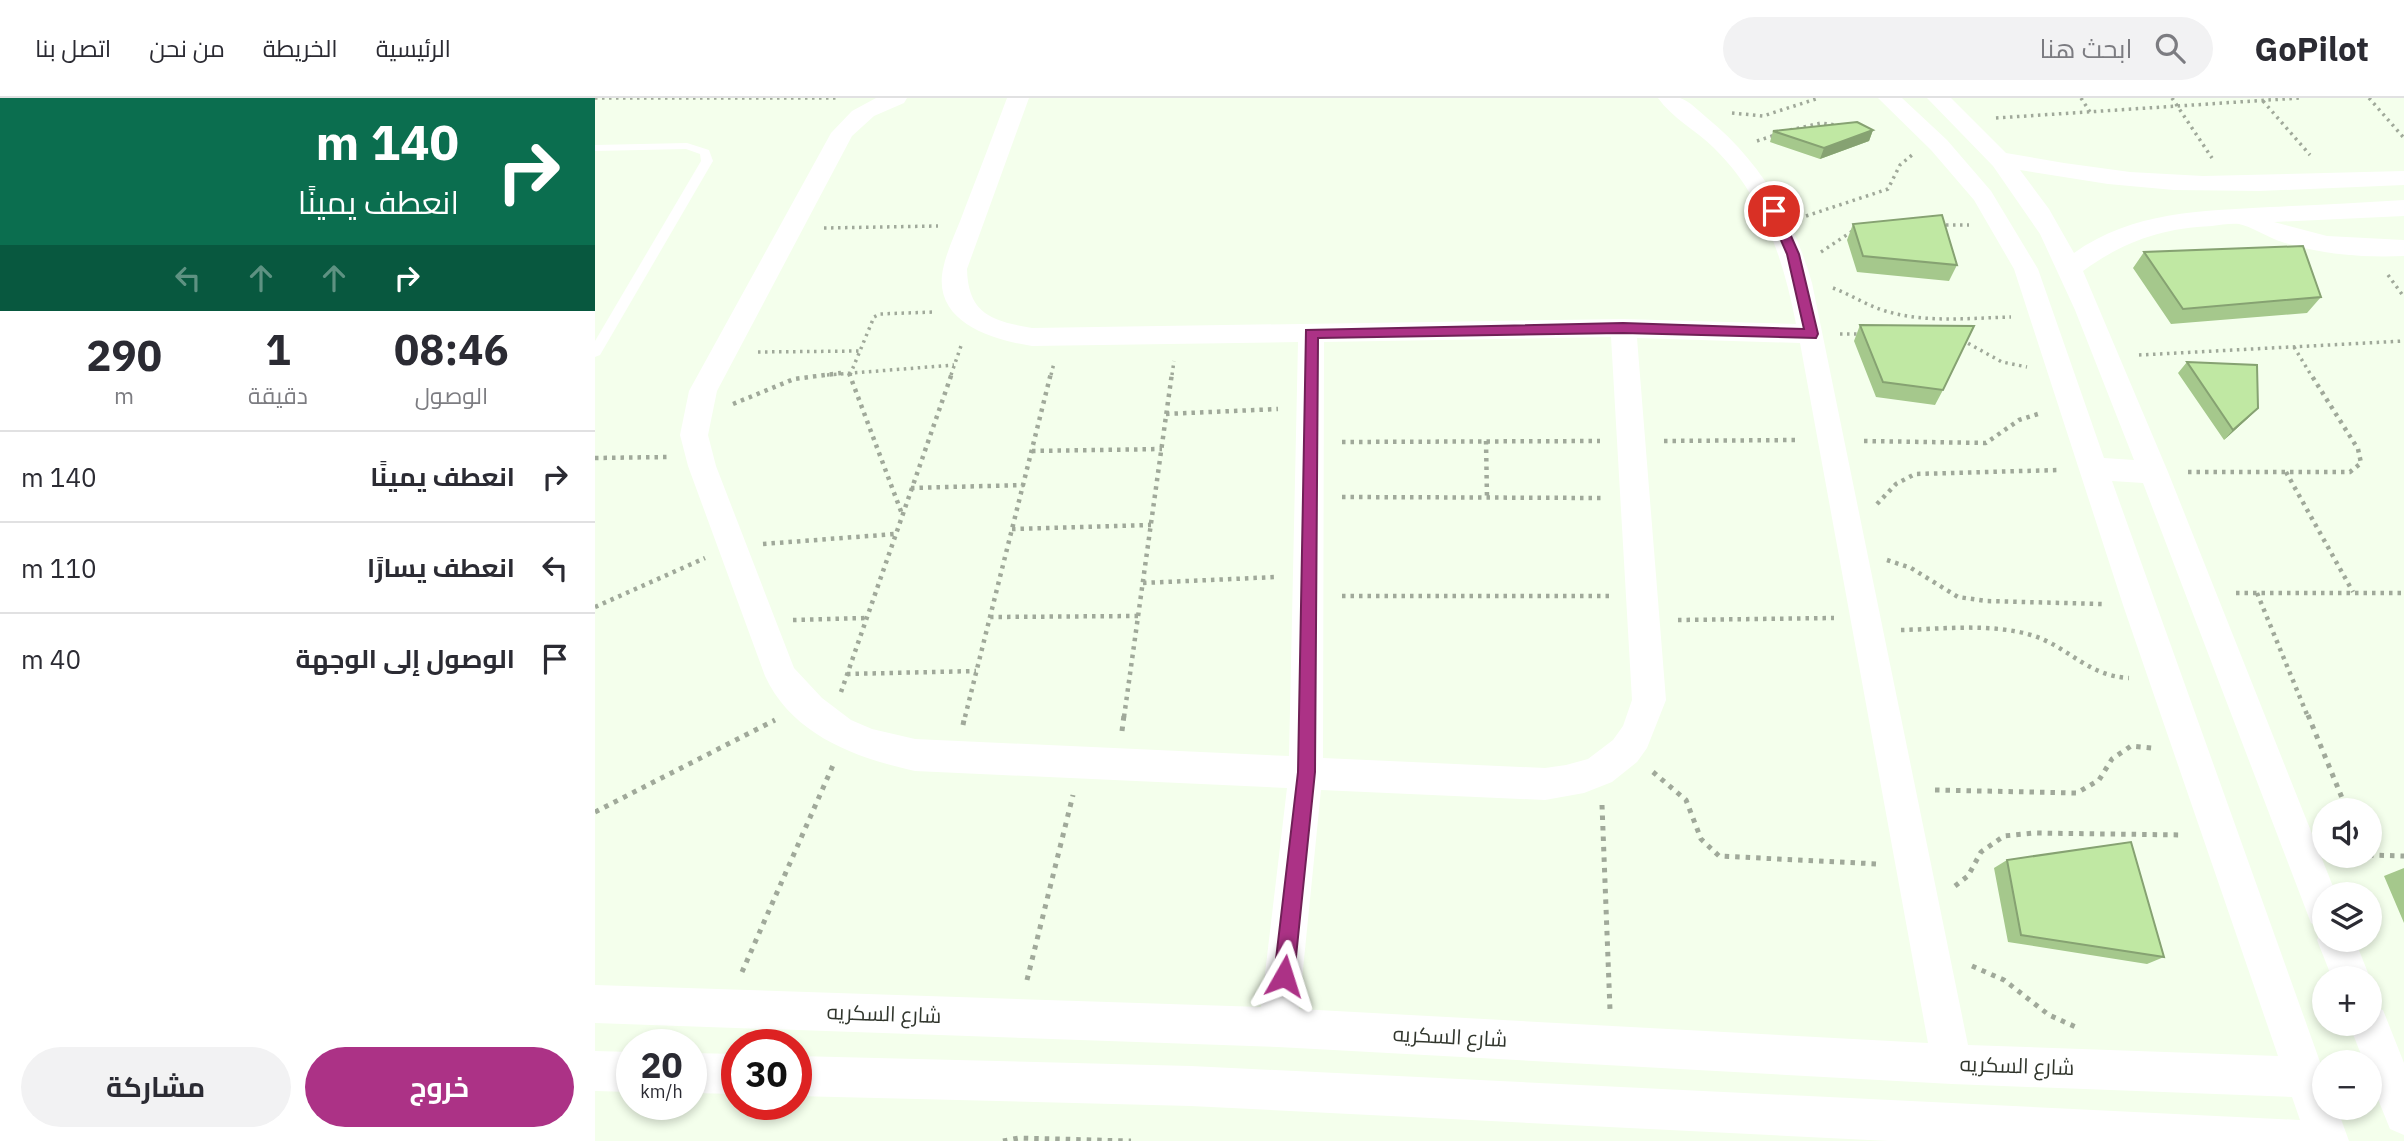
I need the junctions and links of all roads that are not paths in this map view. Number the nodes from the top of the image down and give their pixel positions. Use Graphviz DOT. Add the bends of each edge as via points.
graph roads {
  1 [pos="895,98"];
  2 [pos="1018,98"];
  3 [pos="1669,98"];
  4 [pos="1889,98"];
  5 [pos="1938,98"];
  6 [pos="595,148"];
  7 [pos="1999,159"];
  8 [pos="2404,178"];
  9 [pos="2404,208"];
  10 [pos="2238,216"];
  11 [pos="2404,248"];
  12 [pos="2070,268"];
  13 [pos="1623,328"];
  14 [pos="1311,333"];
  15 [pos="1811,334"];
  16 [pos="595,352"];
  17 [pos="2092,469"];
  18 [pos="2154,472"];
  19 [pos="1306,772"];
  20 [pos="2313,882"];
  21 [pos="595,1004"];
  22 [pos="1278,1027"];
  23 [pos="2373,1036"];
  24 [pos="1952,1063"];
  25 [pos="595,1071"];
  26 [pos="616,1072"];
  27 [pos="812,1076"];
  28 [pos="2305,1077"];
  29 [pos="2404,1115"];
  30 [pos="2303,1141"];
  31 [pos="2329,1141"];
  1 -- 19 [label="street" via="863,113 842,133 703,391 695,435 781,676 804,705 837,731 915,755"];
  2 -- 14 [label="street" via="955,269 957,298 968,313 987,327 1008,334"];
  3 -- 15 [label="street" via="1729,150 1751,175 1781,224 1793,254"];
  4 -- 17 [label="street" via="1939,145 1983,196 2026,269"];
  5 -- 7 [label="street"];
  6 -- 16 [label="lane" via="698,147 707,161"];
  7 -- 8 [label="street" via="2117,178 2229,184"];
  7 -- 12 [label="street" via="2051,232"];
  9 -- 10 [label="street"];
  10 -- 11 [label="street" via="2303,239 2371,250"];
  10 -- 12 [label="street" via="2142,228 2102,245"];
  12 -- 18 [label="street"];
  13 -- 14 [label="street"];
  13 -- 15 [label="street"];
  13 -- 19 [label="street" via="1649,700 1642,726 1627,751 1576,781 1545,784"];
  14 -- 19 [label="street"];
  15 -- 24 [label="street"];
  17 -- 18 [label="street"];
  17 -- 28 [label="street"];
  18 -- 20 [label="street"];
  19 -- 22 [label="street"];
  21 -- 22 [label="street, شارع السكريه"];
  22 -- 24 [label="street, شارع السكريه"];
  23 -- 29 [label="street"];
  24 -- 28 [label="street, شارع السكريه"];
  25 -- 26 [label="street"];
  27 -- 30 [label="street" via="1191,1086"];
  28 -- 31 [label="street"];
}
